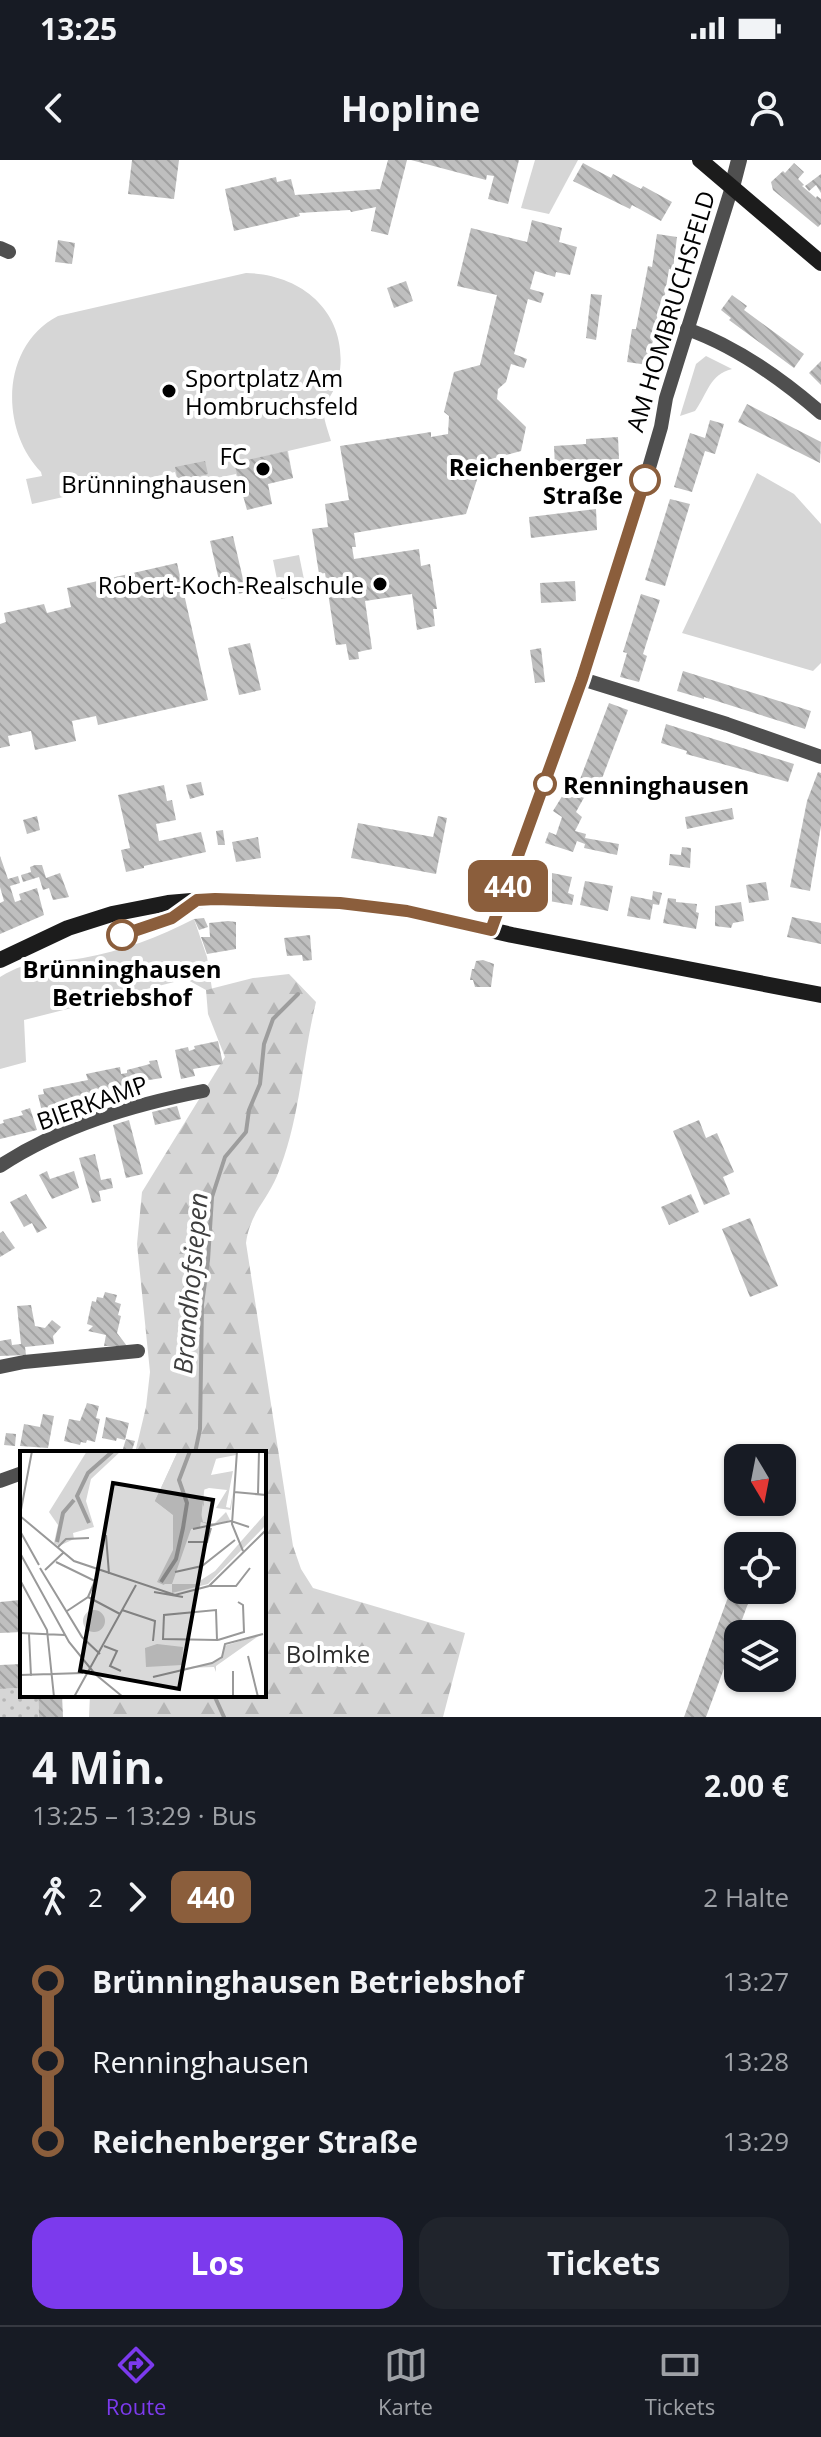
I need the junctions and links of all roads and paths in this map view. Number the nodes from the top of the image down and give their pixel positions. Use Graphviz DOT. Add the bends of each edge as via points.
graph roads {
  1 [pos="700,160"];
  2 [pos="739,160"];
  3 [pos="732,187"];
  4 [pos="821,263"];
  5 [pos="687,329"];
  6 [pos="821,413"];
  7 [pos="582,679"];
  8 [pos="821,757"];
  9 [pos="491,930"];
  10 [pos="0,960"];
  11 [pos="821,995"];
  12 [pos="203,1091"];
  13 [pos="0,1166"];
  14 [pos="138,1351"];
  15 [pos="0,1367"];
  16 [pos="20,1474"];
  17 [pos="0,1481"];
  1 -- 3 [label="main road"];
  2 -- 3 [label="street, AM HOMBRUCHSFELD"];
  3 -- 4 [label="main road"];
  3 -- 5 [label="street, AM HOMBRUCHSFELD"];
  5 -- 6 [label="street" via="751,362"];
  5 -- 7 [label="street, AM HOMBRUCHSFELD"];
  7 -- 8 [label="street"];
  7 -- 9 [label="street, AM HOMBRUCHSFELD"];
  9 -- 10 [label="main road" via="340,903 197,900 103,917 42,938"];
  9 -- 11 [label="main road"];
  12 -- 13 [label="street, BIERKAMP" via="105,1115"];
  14 -- 15 [label="street"];
  16 -- 17 [label="street"];
}
